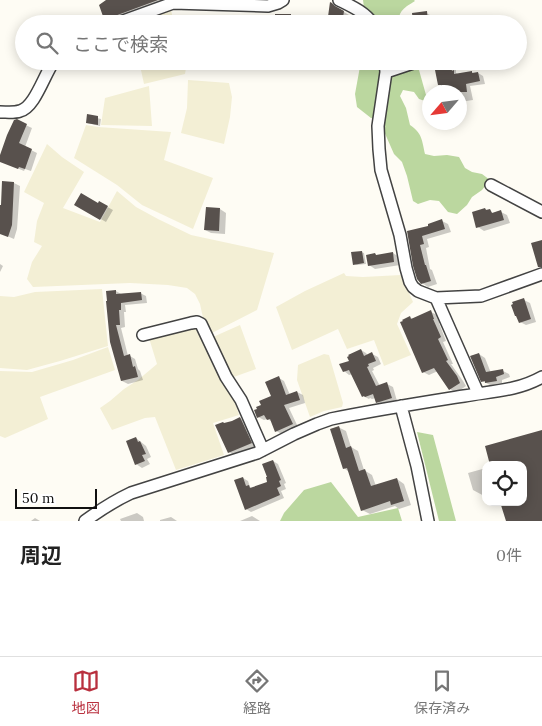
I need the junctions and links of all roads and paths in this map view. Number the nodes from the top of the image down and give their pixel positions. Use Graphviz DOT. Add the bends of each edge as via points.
graph roads {
  1 [pos="283,0"];
  2 [pos="339,0"];
  3 [pos="140,15"];
  4 [pos="364,15"];
  5 [pos="48,70"];
  6 [pos="385,70"];
  7 [pos="0,112"];
  8 [pos="491,185"];
  9 [pos="542,212"];
  10 [pos="542,274"];
  11 [pos="436,298"];
  12 [pos="143,335"];
  13 [pos="542,377"];
  14 [pos="478,394"];
  15 [pos="401,406"];
  16 [pos="263,450"];
  17 [pos="85,521"];
  18 [pos="428,521"];
  1 -- 3 [label="street" via="268,6 173,3"];
  2 -- 4 [label="street"];
  5 -- 7 [label="street" via="28,107 14,113"];
  6 -- 11 [label="street" via="378,126 381,170 410,282 418,291"];
  8 -- 9 [label="street"];
  10 -- 11 [label="street" via="481,296"];
  11 -- 14 [label="street"];
  12 -- 16 [label="street" via="191,323 201,324"];
  13 -- 14 [label="street" via="530,384"];
  14 -- 15 [label="street"];
  15 -- 16 [label="street" via="331,419"];
  15 -- 18 [label="street"];
  16 -- 17 [label="street" via="131,493"];
}
